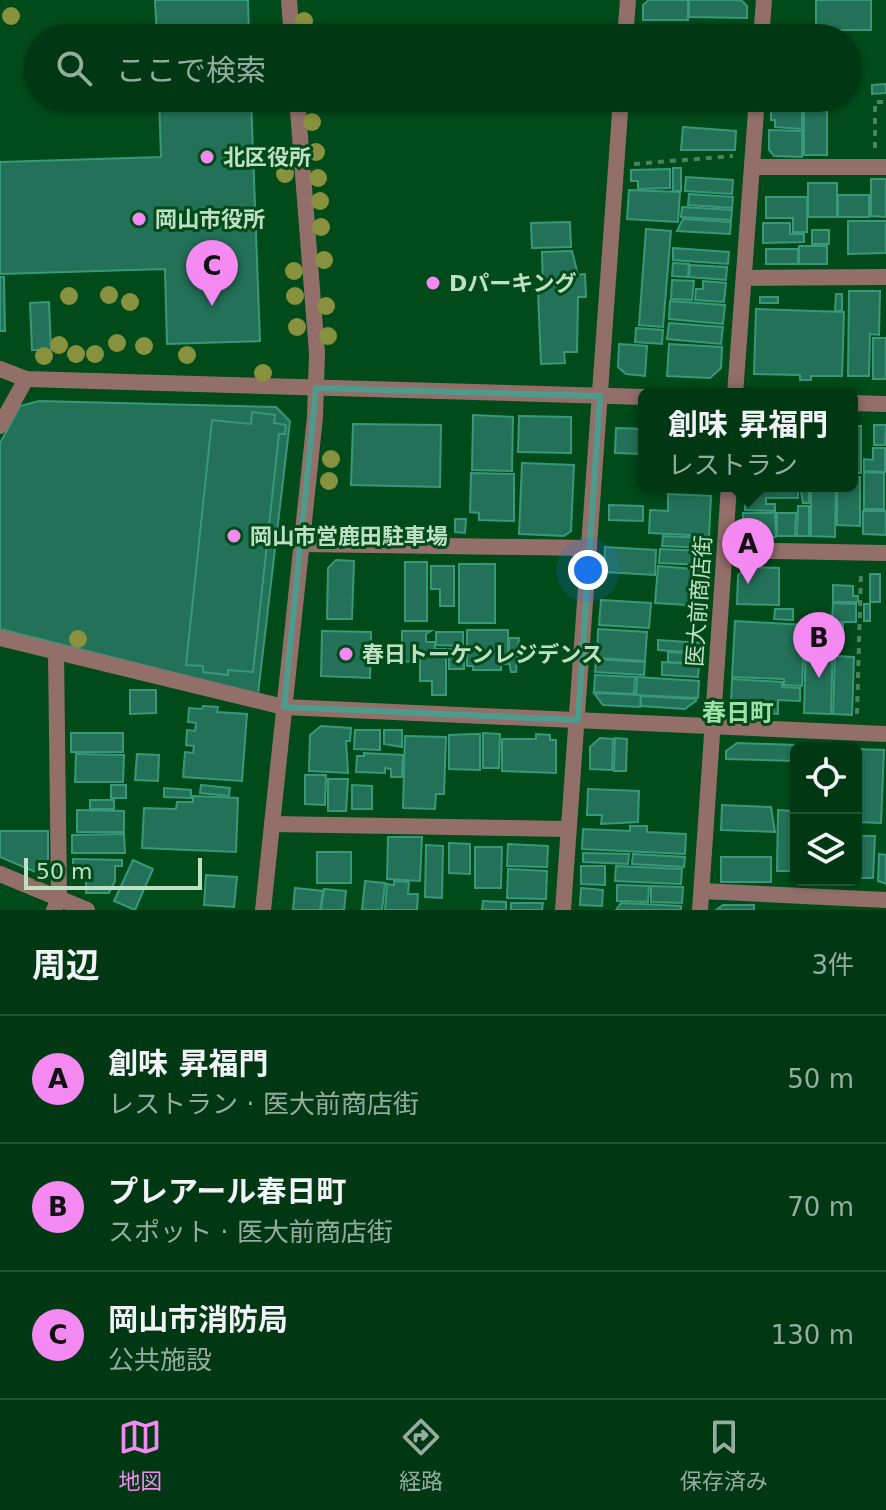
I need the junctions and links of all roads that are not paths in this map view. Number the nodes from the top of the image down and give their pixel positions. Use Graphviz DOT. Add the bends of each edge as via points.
graph roads {
  1 [pos="289,0"];
  2 [pos="628,0"];
  3 [pos="764,0"];
  4 [pos="291,24"];
  5 [pos="626,24"];
  6 [pos="762,24"];
  7 [pos="298,112"];
  8 [pos="620,112"];
  9 [pos="756,112"];
  10 [pos="753,160"];
  11 [pos="880,167"];
  12 [pos="886,277"];
  13 [pos="744,278"];
  14 [pos="0,369"];
  15 [pos="26,379"];
  16 [pos="316,388"];
  17 [pos="735,388"];
  18 [pos="600,396"];
  19 [pos="638,397"];
  20 [pos="858,403"];
  21 [pos="886,404"];
  22 [pos="0,426"];
  23 [pos="729,492"];
  24 [pos="303,544"];
  25 [pos="589,548"];
  26 [pos="725,550"];
  27 [pos="886,553"];
  28 [pos="0,638"];
  29 [pos="56,651"];
  30 [pos="284,707"];
  31 [pos="578,720"];
  32 [pos="712,726"];
  33 [pos="886,734"];
  34 [pos="272,824"];
  35 [pos="568,829"];
  36 [pos="0,874"];
  37 [pos="702,891"];
  38 [pos="886,900"];
  39 [pos="57,904"];
  40 [pos="87,910"];
  41 [pos="263,910"];
  42 [pos="563,910"];
  43 [pos="700,910"];
  1 -- 4 [label="street"];
  2 -- 5 [label="street"];
  3 -- 6 [label="street"];
  7 -- 16 [label="street"];
  8 -- 18 [label="street"];
  9 -- 10 [label="street"];
  10 -- 11 [label="street"];
  10 -- 13 [label="street"];
  12 -- 13 [label="street"];
  13 -- 17 [label="street"];
  14 -- 15 [label="street"];
  15 -- 16 [label="street"];
  15 -- 22 [label="street"];
  16 -- 18 [label="street"];
  16 -- 24 [label="street"];
  18 -- 19 [label="street"];
  18 -- 25 [label="street"];
  20 -- 21 [label="street"];
  23 -- 26 [label="street, 医大前商店街"];
  24 -- 25 [label="street"];
  24 -- 30 [label="street"];
  25 -- 31 [label="street"];
  26 -- 27 [label="street"];
  26 -- 32 [label="street, 医大前商店街"];
  28 -- 29 [label="street"];
  29 -- 30 [label="street"];
  29 -- 39 [label="street"];
  30 -- 31 [label="street"];
  30 -- 34 [label="street"];
  31 -- 32 [label="street"];
  31 -- 35 [label="street"];
  32 -- 33 [label="street"];
  32 -- 37 [label="street, 医大前商店街"];
  34 -- 35 [label="street"];
  34 -- 41 [label="street"];
  35 -- 42 [label="street"];
  36 -- 39 [label="street"];
  37 -- 38 [label="street"];
  37 -- 43 [label="street, 医大前商店街"];
  39 -- 40 [label="street"];
}
